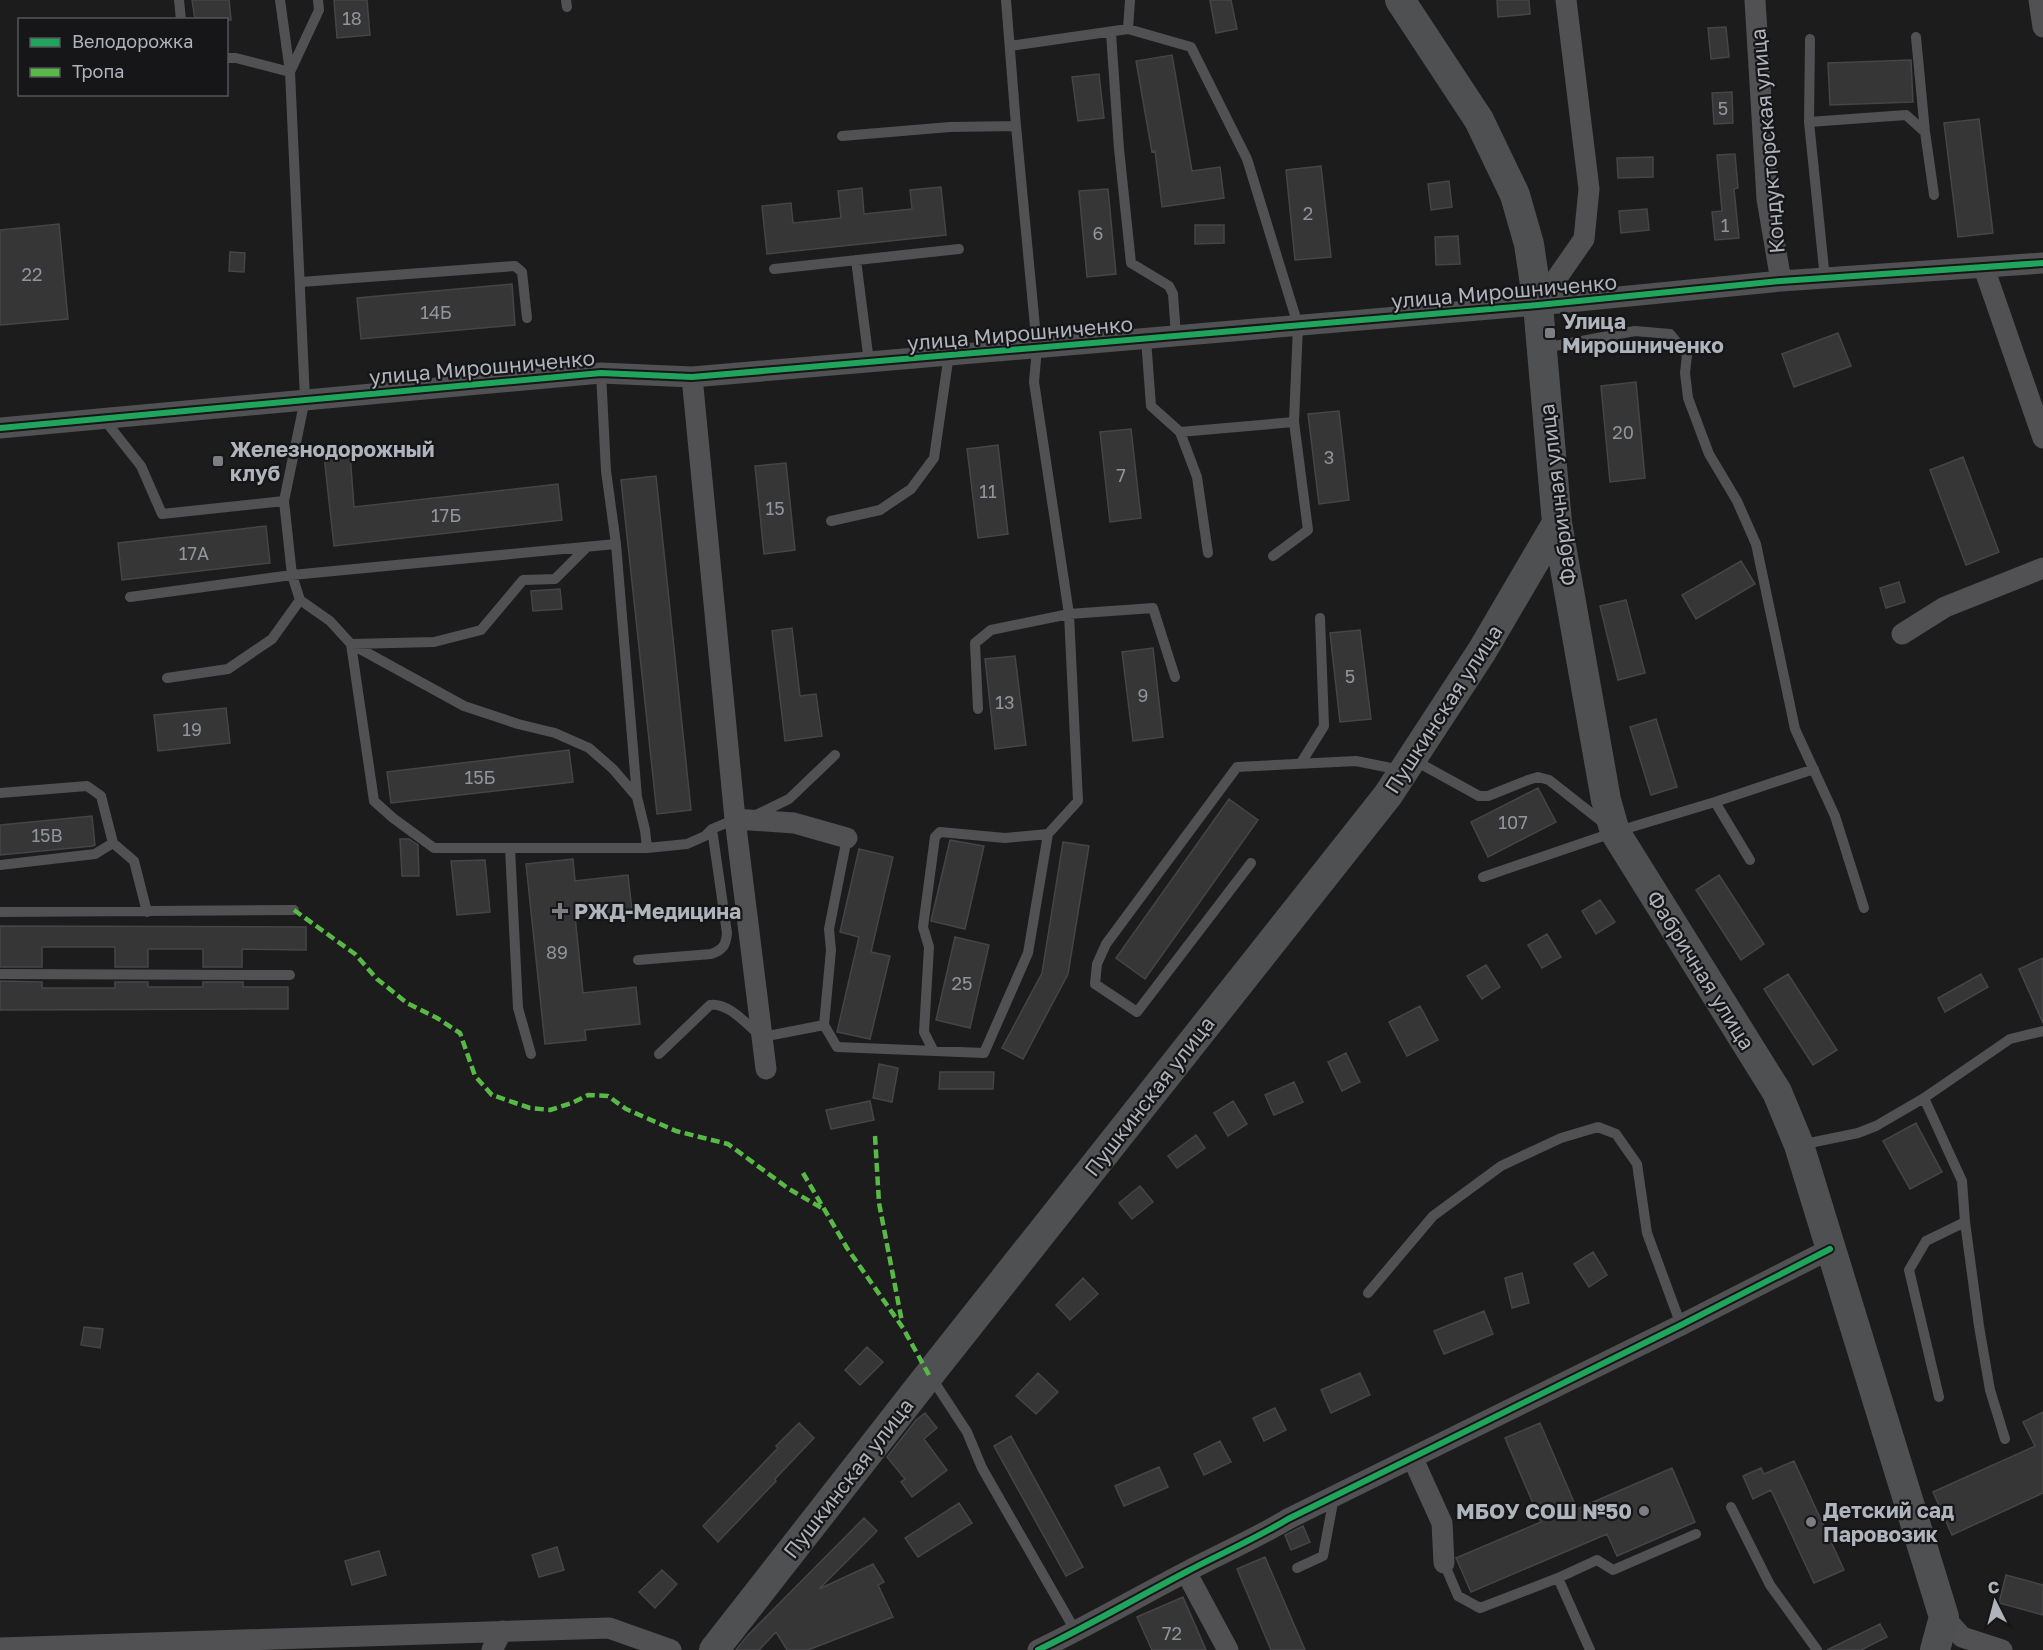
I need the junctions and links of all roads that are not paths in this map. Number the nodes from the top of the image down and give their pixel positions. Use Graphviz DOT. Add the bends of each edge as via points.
graph roads {
  1 [pos="179,0"];
  2 [pos="280,0"];
  3 [pos="318,0"];
  4 [pos="1006,0"];
  5 [pos="1130,0"];
  6 [pos="1400,0"];
  7 [pos="1566,0"];
  8 [pos="1755,0"];
  9 [pos="2039,0"];
  10 [pos="181,18"];
  11 [pos="2043,27"];
  12 [pos="1128,29"];
  13 [pos="1111,33"];
  14 [pos="1916,37"];
  15 [pos="1810,39"];
  16 [pos="1010,46"];
  17 [pos="228,58"];
  18 [pos="290,72"];
  19 [pos="1809,122"];
  20 [pos="1016,126"];
  21 [pos="1925,132"];
  22 [pos="842,136"];
  23 [pos="1934,195"];
  24 [pos="959,249"];
  25 [pos="856,260"];
  26 [pos="2043,263"];
  27 [pos="1984,268"];
  28 [pos="774,269"];
  29 [pos="1825,279"];
  30 [pos="1781,281"];
  31 [pos="301,282"];
  32 [pos="1538,305"];
  33 [pos="527,318"];
  34 [pos="1298,326"];
  35 [pos="1176,336"];
  36 [pos="1146,339"];
  37 [pos="1037,348"];
  38 [pos="1540,349"];
  39 [pos="949,354"];
  40 [pos="869,362"];
  41 [pos="601,373"];
  42 [pos="692,377"];
  43 [pos="306,399"];
  44 [pos="103,418"];
  45 [pos="1294,422"];
  46 [pos="0,428"];
  47 [pos="1180,432"];
  48 [pos="2043,438"];
  49 [pos="284,501"];
  50 [pos="831,522"];
  51 [pos="1557,523"];
  52 [pos="616,544"];
  53 [pos="586,548"];
  54 [pos="1208,553"];
  55 [pos="1273,556"];
  56 [pos="2043,568"];
  57 [pos="292,575"];
  58 [pos="130,597"];
  59 [pos="300,600"];
  60 [pos="1069,614"];
  61 [pos="1320,618"];
  62 [pos="1902,633"];
  63 [pos="351,644"];
  64 [pos="167,678"];
  65 [pos="1176,678"];
  66 [pos="978,709"];
  67 [pos="835,755"];
  68 [pos="1301,763"];
  69 [pos="1408,765"];
  70 [pos="1814,769"];
  71 [pos="0,793"];
  72 [pos="637,797"];
  73 [pos="1715,802"];
  74 [pos="735,819"];
  75 [pos="712,829"];
  76 [pos="1615,832"];
  77 [pos="1048,834"];
  78 [pos="847,838"];
  79 [pos="113,843"];
  80 [pos="510,848"];
  81 [pos="647,848"];
  82 [pos="1750,860"];
  83 [pos="1251,863"];
  84 [pos="0,865"];
  85 [pos="1483,877"];
  86 [pos="1864,908"];
  87 [pos="294,910"];
  88 [pos="0,912"];
  89 [pos="147,912"];
  90 [pos="638,960"];
  91 [pos="0,974"];
  92 [pos="290,975"];
  93 [pos="824,1024"];
  94 [pos="2043,1031"];
  95 [pos="762,1037"];
  96 [pos="933,1050"];
  97 [pos="531,1054"];
  98 [pos="659,1054"];
  99 [pos="766,1069"];
  100 [pos="1924,1098"];
  101 [pos="1800,1145"];
  102 [pos="1965,1222"];
  103 [pos="1830,1249"];
  104 [pos="1368,1293"];
  105 [pos="1681,1325"];
  106 [pos="929,1375"];
  107 [pos="1939,1397"];
  108 [pos="2005,1439"];
  109 [pos="1413,1459"];
  110 [pos="1334,1497"];
  111 [pos="1731,1507"];
  112 [pos="1696,1534"];
  113 [pos="1444,1563"];
  114 [pos="1297,1568"];
  115 [pos="1186,1572"];
  116 [pos="1558,1578"];
  117 [pos="1944,1617"];
  118 [pos="502,1631"];
  119 [pos="1076,1632"];
  120 [pos="0,1648"];
  121 [pos="492,1650"];
  122 [pos="671,1650"];
  123 [pos="714,1650"];
  124 [pos="1038,1650"];
  125 [pos="1228,1650"];
  126 [pos="1590,1650"];
  127 [pos="1817,1650"];
  128 [pos="1935,1650"];
  129 [pos="2002,1650"];
  1 -- 10 [label="lane"];
  2 -- 18 [label="lane"];
  3 -- 18 [label="lane" via="319,10"];
  4 -- 16 [label="lane"];
  5 -- 12 [label="lane"];
  6 -- 32 [label="main road, Фабричная улица" via="1479,120 1515,195 1529,244"];
  7 -- 32 [label="street" via="1589,189 1584,239"];
  8 -- 30 [label="street, Кондукторская улица" via="1767,199"];
  9 -- 11 [label="street"];
  12 -- 13 [label="lane"];
  12 -- 34 [label="lane" via="1191,47 1247,159"];
  13 -- 16 [label="lane"];
  13 -- 35 [label="lane" via="1131,262 1169,286"];
  14 -- 21 [label="lane"];
  15 -- 19 [label="lane"];
  16 -- 20 [label="lane"];
  17 -- 18 [label="lane"];
  18 -- 31 [label="lane"];
  19 -- 21 [label="lane" via="1906,115"];
  19 -- 29 [label="lane"];
  20 -- 22 [label="lane"];
  20 -- 37 [label="lane"];
  21 -- 23 [label="lane"];
  24 -- 25 [label="lane"];
  25 -- 28 [label="lane"];
  25 -- 40 [label="lane"];
  26 -- 27 [label="street, улица Мирошниченко"];
  27 -- 29 [label="street, улица Мирошниченко"];
  27 -- 48 [label="street"];
  29 -- 30 [label="street, улица Мирошниченко"];
  30 -- 32 [label="street, улица Мирошниченко"];
  31 -- 33 [label="lane" via="515,266 522,272"];
  31 -- 43 [label="lane"];
  32 -- 34 [label="street, улица Мирошниченко"];
  32 -- 38 [label="main road, Фабричная улица"];
  34 -- 35 [label="street, улица Мирошниченко"];
  34 -- 45 [label="lane"];
  35 -- 36 [label="street, улица Мирошниченко"];
  36 -- 37 [label="street, улица Мирошниченко"];
  36 -- 47 [label="lane" via="1151,406"];
  37 -- 39 [label="street, улица Мирошниченко"];
  37 -- 60 [label="lane" via="1034,382"];
  38 -- 51 [label="main road, Фабричная улица"];
  38 -- 70 [label="lane" via="1635,331 1670,334 1687,355 1688,398 1709,454 1737,501 1756,544 1796,729"];
  39 -- 40 [label="street, улица Мирошниченко"];
  39 -- 50 [label="lane" via="934,458 911,489 880,510"];
  40 -- 42 [label="street, улица Мирошниченко"];
  41 -- 42 [label="street, улица Мирошниченко"];
  41 -- 43 [label="street, улица Мирошниченко"];
  41 -- 52 [label="lane" via="606,471"];
  42 -- 74 [label="street"];
  43 -- 44 [label="street, улица Мирошниченко"];
  43 -- 49 [label="lane"];
  44 -- 46 [label="street, улица Мирошниченко"];
  44 -- 49 [label="lane" via="141,466 162,514"];
  45 -- 47 [label="lane"];
  45 -- 55 [label="lane" via="1308,530"];
  47 -- 54 [label="lane" via="1197,477"];
  49 -- 57 [label="lane"];
  51 -- 69 [label="main road, Пушкинская улица" via="1482,651"];
  51 -- 76 [label="main road, Фабричная улица" via="1606,801"];
  52 -- 53 [label="lane"];
  52 -- 72 [label="lane"];
  53 -- 57 [label="lane"];
  53 -- 63 [label="lane" via="555,579 523,580 481,630 434,642"];
  56 -- 62 [label="street" via="1946,607"];
  57 -- 58 [label="lane"];
  57 -- 59 [label="lane"];
  59 -- 63 [label="lane" via="330,621"];
  59 -- 64 [label="lane" via="272,639 228,669"];
  60 -- 65 [label="lane" via="1153,608"];
  60 -- 66 [label="lane" via="991,630 975,643"];
  60 -- 77 [label="lane" via="1078,801"];
  61 -- 68 [label="lane" via="1324,726"];
  63 -- 72 [label="lane" via="464,706 589,748"];
  63 -- 80 [label="lane" via="374,801 434,848"];
  67 -- 74 [label="lane" via="789,799 762,814"];
  68 -- 69 [label="lane" via="1356,761"];
  68 -- 83 [label="lane" via="1237,767 1106,944 1097,964 1095,984 1137,1012"];
  69 -- 76 [label="lane" via="1479,796 1538,777 1548,780"];
  69 -- 106 [label="main road, Пушкинская улица"];
  70 -- 73 [label="lane"];
  70 -- 86 [label="lane" via="1835,816"];
  71 -- 79 [label="lane" via="87,786 102,796"];
  72 -- 81 [label="lane"];
  73 -- 76 [label="lane"];
  73 -- 82 [label="lane"];
  74 -- 75 [label="lane"];
  74 -- 78 [label="street" via="794,823"];
  74 -- 95 [label="street"];
  75 -- 81 [label="lane" via="687,843"];
  75 -- 90 [label="lane" via="726,943 711,954"];
  76 -- 85 [label="lane"];
  76 -- 101 [label="main road, Фабричная улица" via="1777,1092"];
  77 -- 96 [label="lane" via="1028,953 984,1053"];
  77 -- 96 [label="lane" via="1005,838 940,832 935,837 923,927 929,947 924,1032"];
  78 -- 93 [label="lane" via="829,929 831,950"];
  79 -- 84 [label="lane" via="95,855"];
  79 -- 89 [label="lane" via="134,861"];
  80 -- 81 [label="lane"];
  80 -- 97 [label="lane" via="518,1008"];
  87 -- 89 [label="lane"];
  88 -- 89 [label="lane"];
  91 -- 92 [label="lane"];
  93 -- 95 [label="lane"];
  93 -- 96 [label="lane" via="837,1047"];
  94 -- 100 [label="lane" via="2010,1039"];
  95 -- 98 [label="lane" via="726,1008 710,1005"];
  95 -- 99 [label="street"];
  100 -- 101 [label="lane" via="1858,1133"];
  100 -- 102 [label="lane" via="1962,1181"];
  101 -- 103 [label="main road, Фабричная улица"];
  102 -- 107 [label="lane" via="1926,1241 1909,1270"];
  102 -- 108 [label="lane" via="1990,1390"];
  103 -- 105 [label="street"];
  103 -- 117 [label="main road, Фабричная улица"];
  104 -- 105 [label="lane" via="1434,1216 1501,1167 1561,1138 1598,1127 1616,1134 1637,1164 1647,1233"];
  105 -- 109 [label="street"];
  106 -- 119 [label="lane" via="967,1432 982,1468"];
  106 -- 123 [label="main road, Пушкинская улица"];
  109 -- 110 [label="street"];
  109 -- 113 [label="street" via="1442,1523"];
  110 -- 114 [label="lane" via="1323,1556"];
  110 -- 115 [label="street"];
  111 -- 127 [label="lane" via="1770,1585"];
  112 -- 116 [label="lane" via="1612,1570 1597,1560"];
  113 -- 116 [label="lane" via="1458,1596 1480,1608"];
  115 -- 119 [label="street"];
  115 -- 125 [label="street"];
  116 -- 126 [label="lane"];
  117 -- 128 [label="main road"];
  117 -- 129 [label="street, Фабричная улица" via="1962,1637"];
  118 -- 120 [label="street"];
  118 -- 121 [label="street"];
  118 -- 122 [label="street" via="609,1628"];
  119 -- 124 [label="street"];
}
